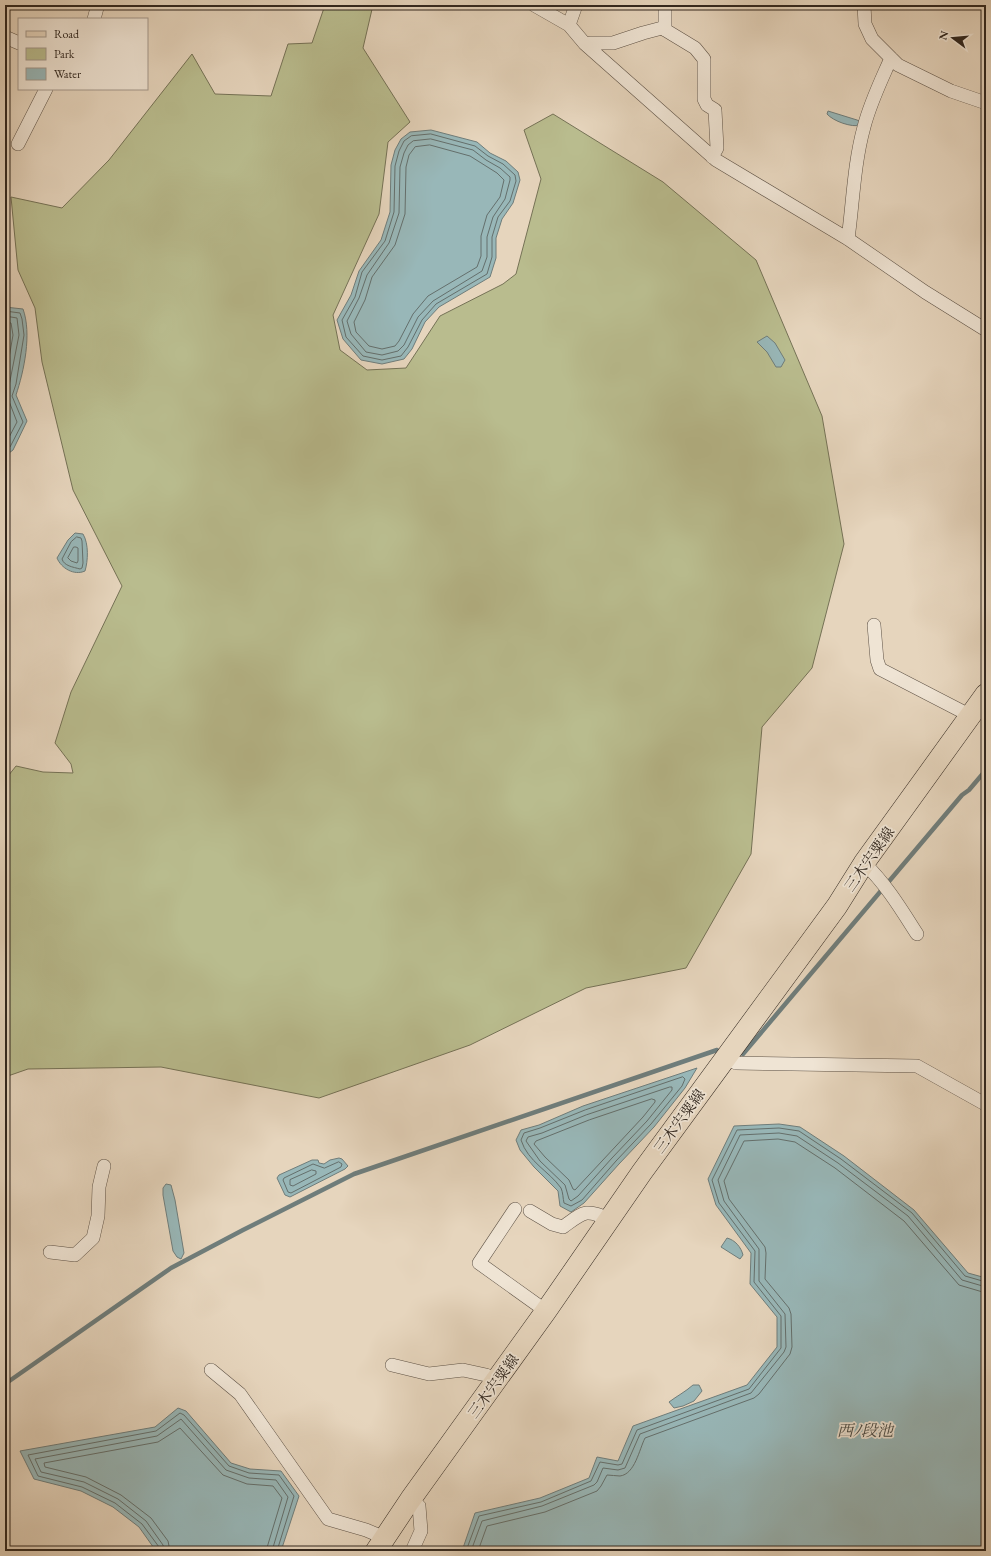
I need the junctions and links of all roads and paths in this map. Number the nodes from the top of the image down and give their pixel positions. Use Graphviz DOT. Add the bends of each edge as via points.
graph roads {
  1 [pos="96,5"];
  2 [pos="534,5"];
  3 [pos="576,5"];
  4 [pos="666,5"];
  5 [pos="864,5"];
  6 [pos="94,18"];
  7 [pos="569,25"];
  8 [pos="665,30"];
  9 [pos="5,37"];
  10 [pos="18,43"];
  11 [pos="585,44"];
  12 [pos="891,58"];
  13 [pos="45,90"];
  14 [pos="986,103"];
  15 [pos="18,144"];
  16 [pos="712,157"];
  17 [pos="848,239"];
  18 [pos="986,330"];
  19 [pos="874,625"];
  20 [pos="986,694"];
  21 [pos="971,716"];
  22 [pos="864,863"];
  23 [pos="917,934"];
  24 [pos="726,1058"];
  25 [pos="985,1104"];
  26 [pos="104,1166"];
  27 [pos="515,1209"];
  28 [pos="530,1211"];
  29 [pos="610,1219"];
  30 [pos="50,1252"];
  31 [pos="546,1311"];
  32 [pos="392,1365"];
  33 [pos="210,1370"];
  34 [pos="497,1380"];
  35 [pos="410,1500"];
  36 [pos="381,1545"];
  37 [pos="412,1551"];
  1 -- 6 [label="street"];
  2 -- 7 [label="street"];
  3 -- 7 [label="street"];
  4 -- 8 [label="street"];
  5 -- 12 [label="street" via="865,24 872,39"];
  7 -- 11 [label="street"];
  8 -- 11 [label="street" via="662,28 613,43"];
  8 -- 16 [label="street" via="695,48 704,59 704,99 707,105 715,110 717,148"];
  9 -- 10 [label="street"];
  11 -- 16 [label="street"];
  12 -- 14 [label="street" via="898,65 951,91"];
  12 -- 17 [label="street" via="864,126"];
  13 -- 15 [label="street"];
  16 -- 17 [label="street"];
  17 -- 18 [label="street"];
  19 -- 21 [label="street" via="876,660 880,669"];
  20 -- 21 [label="main road, 三木宍粟線"];
  21 -- 22 [label="main road, 三木宍粟線"];
  22 -- 23 [label="street" via="889,891"];
  22 -- 24 [label="main road, 三木宍粟線" via="837,906"];
  24 -- 25 [label="street" via="736,1063 917,1066"];
  24 -- 29 [label="main road, 三木宍粟線"];
  26 -- 30 [label="street" via="93,1238 75,1255"];
  27 -- 31 [label="street" via="479,1263"];
  28 -- 29 [label="street" via="552,1224 563,1227 586,1213 592,1212"];
  29 -- 31 [label="main road, 三木宍粟線"];
  31 -- 34 [label="main road, 三木宍粟線"];
  32 -- 34 [label="street" via="429,1374 463,1370"];
  33 -- 36 [label="street" via="240,1394 328,1519 366,1530"];
  34 -- 35 [label="main road, 三木宍粟線"];
  35 -- 36 [label="main road, 三木宍粟線"];
  35 -- 37 [label="street" via="419,1506 420,1531"];
}
